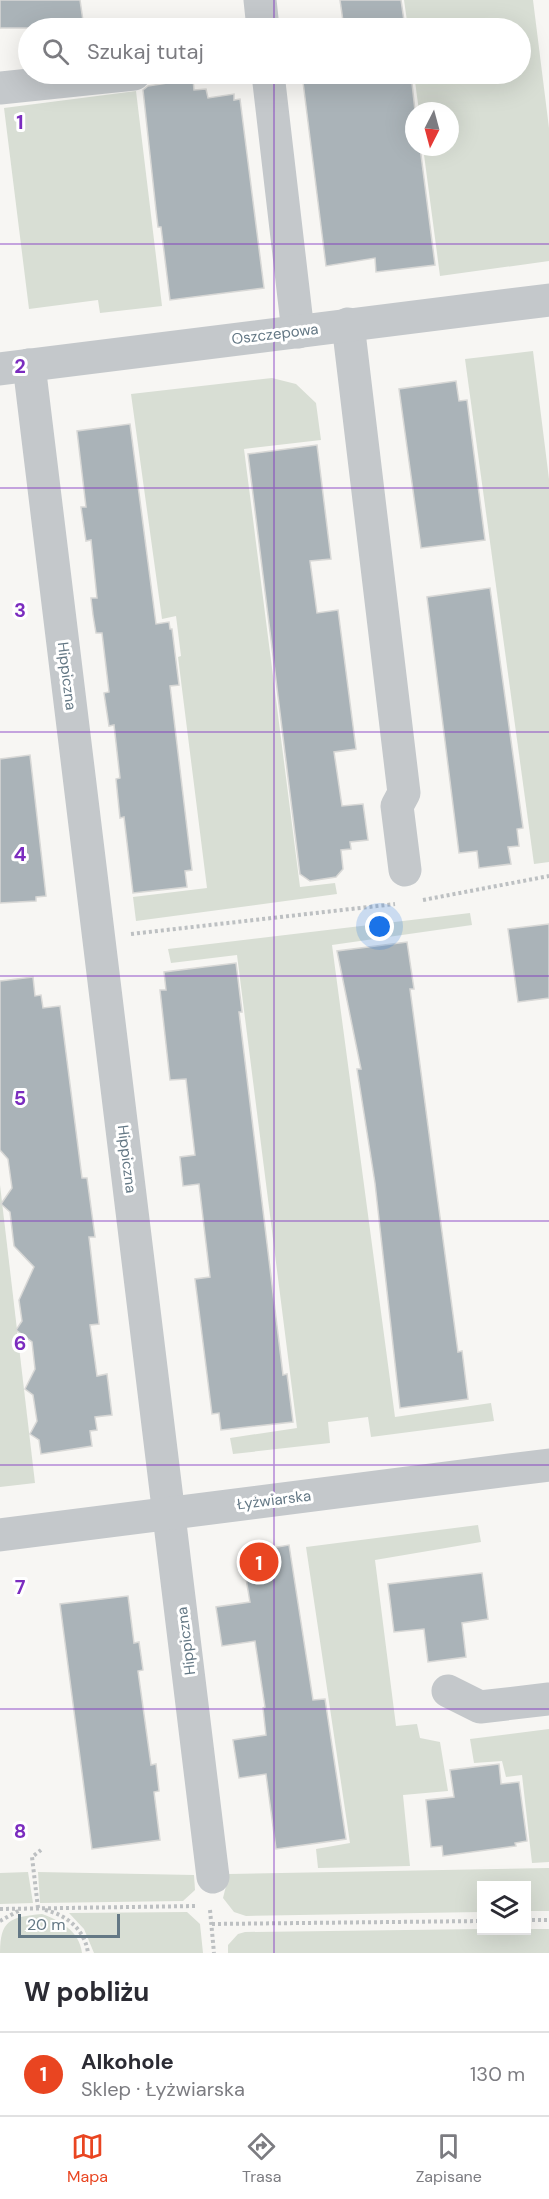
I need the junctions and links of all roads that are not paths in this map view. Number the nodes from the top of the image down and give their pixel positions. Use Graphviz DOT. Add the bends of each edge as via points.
graph roads {
  1 [pos="260,0"];
  2 [pos="262,18"];
  3 [pos="38,84"];
  4 [pos="269,84"];
  5 [pos="0,88"];
  6 [pos="549,300"];
  7 [pos="348,324"];
  8 [pos="298,332"];
  9 [pos="14,367"];
  10 [pos="405,870"];
  11 [pos="549,1465"];
  12 [pos="170,1513"];
  13 [pos="0,1535"];
  14 [pos="448,1691"];
  15 [pos="549,1699"];
  16 [pos="211,1892"];
  1 -- 2 [label="street"];
  3 -- 5 [label="street"];
  4 -- 8 [label="street"];
  6 -- 7 [label="street, Oszczepowa"];
  7 -- 8 [label="street, Oszczepowa"];
  7 -- 10 [label="street" via="404,794 397,806"];
  8 -- 9 [label="street, Oszczepowa"];
  9 -- 12 [label="street, Hippiczna" via="99,938"];
  11 -- 12 [label="street, Łyżwiarska"];
  12 -- 13 [label="street, Łyżwiarska"];
  12 -- 16 [label="street, Hippiczna"];
  14 -- 15 [label="street" via="480,1707"];
}
